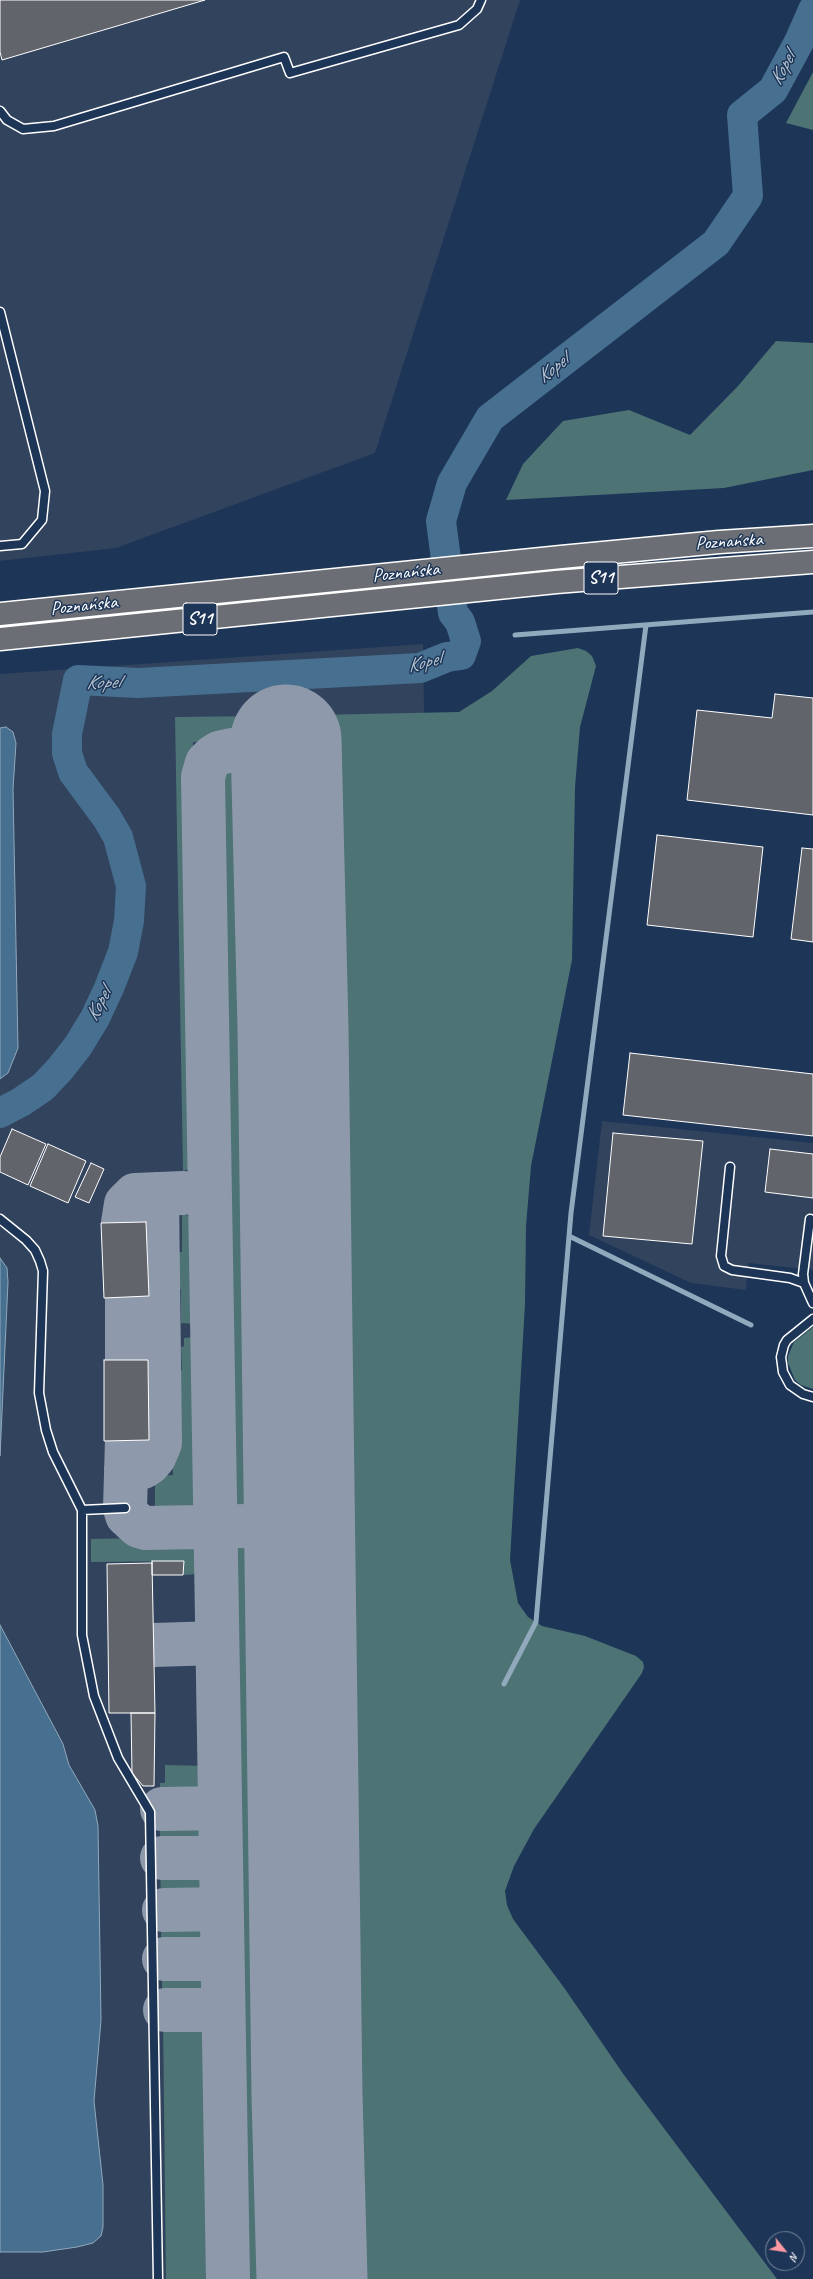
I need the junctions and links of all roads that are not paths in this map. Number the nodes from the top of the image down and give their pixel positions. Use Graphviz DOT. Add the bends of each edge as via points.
graph roads {
  1 [pos="481,0"];
  2 [pos="0,111"];
  3 [pos="0,312"];
  4 [pos="813,536"];
  5 [pos="0,546"];
  6 [pos="813,562"];
  7 [pos="0,614"];
  8 [pos="0,639"];
  9 [pos="730,1167"];
  10 [pos="0,1219"];
  11 [pos="810,1219"];
  12 [pos="804,1283"];
  13 [pos="813,1303"];
  14 [pos="813,1319"];
  15 [pos="813,1397"];
  16 [pos="125,1508"];
  17 [pos="82,1510"];
  18 [pos="158,2279"];
  1 -- 2 [label="lane" via="477,9 459,25 290,73 284,57 54,126 23,129 7,120"];
  3 -- 5 [label="lane" via="45,491 42,520 22,544"];
  4 -- 7 [label="highway, Poznańska / S11" via="719,542 477,565"];
  6 -- 8 [label="highway, Poznańska / S11" via="564,581"];
  9 -- 12 [label="lane" via="721,1256 724,1266 732,1270 790,1278"];
  10 -- 17 [label="lane" via="35,1250 43,1271 39,1375 41,1412 53,1452"];
  11 -- 12 [label="lane" via="803,1269"];
  12 -- 13 [label="lane"];
  14 -- 15 [label="lane" via="793,1334 784,1345 781,1364 786,1379 795,1390"];
  16 -- 17 [label="lane"];
  17 -- 18 [label="lane" via="82,1635 94,1696 118,1758 150,1812"];
}
